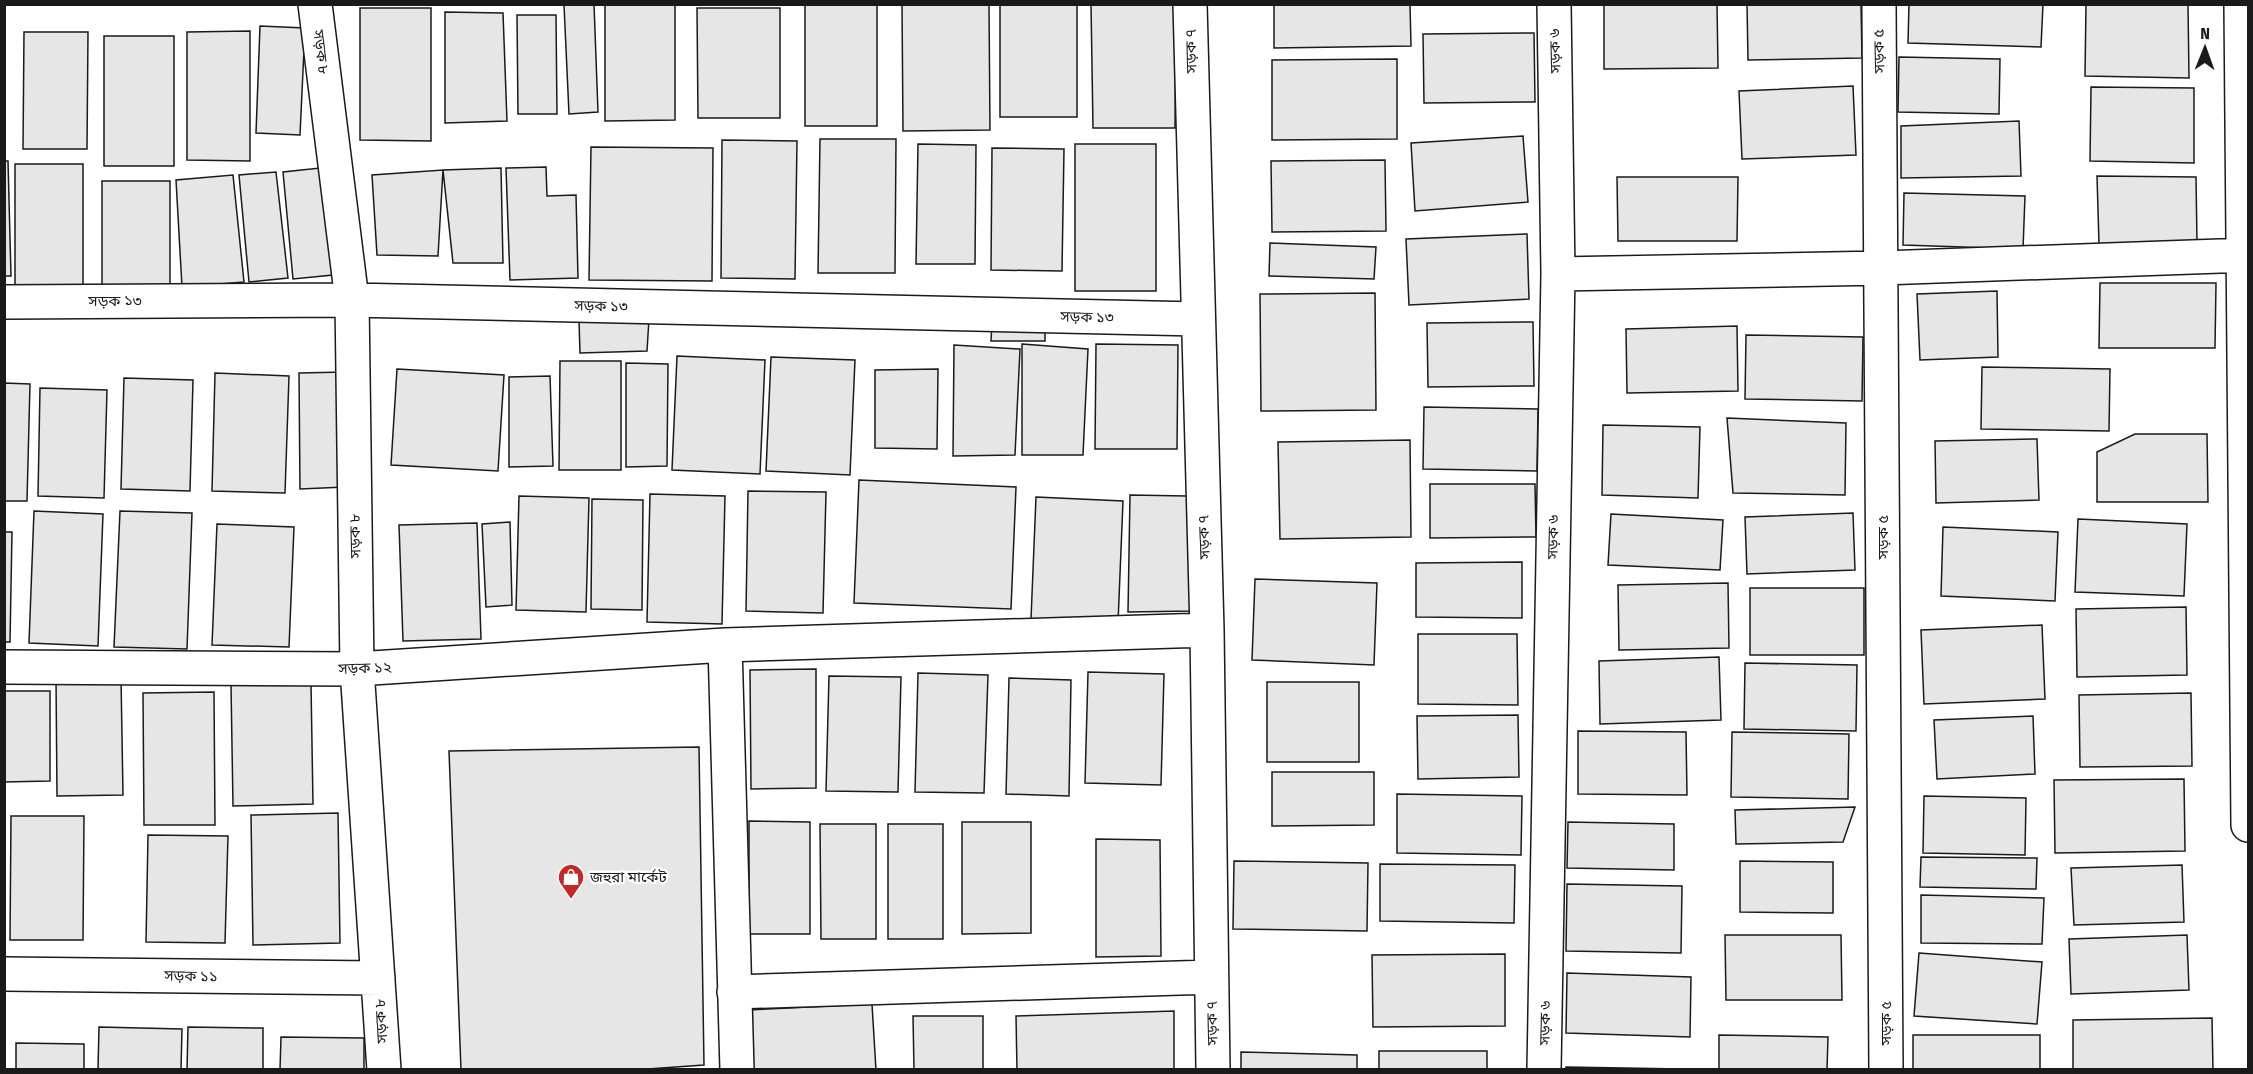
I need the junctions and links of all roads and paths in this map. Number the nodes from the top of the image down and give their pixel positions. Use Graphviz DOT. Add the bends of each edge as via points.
graph roads {
  1 [pos="315,4"];
  2 [pos="1190,4"];
  3 [pos="1554,4"];
  4 [pos="1879,4"];
  5 [pos="2241,4"];
  6 [pos="2246,255"];
  7 [pos="1882,267"];
  8 [pos="1558,274"];
  9 [pos="352,300"];
  10 [pos="4,302"];
  11 [pos="1198,320"];
  12 [pos="1207,630"];
  13 [pos="725,645"];
  14 [pos="4,667"];
  15 [pos="357,669"];
  16 [pos="2248,825"];
  17 [pos="4,974"];
  18 [pos="1211,976"];
  19 [pos="378,978"];
  20 [pos="735,992"];
  21 [pos="384,1070"];
  22 [pos="736,1070"];
  23 [pos="1213,1070"];
  24 [pos="1544,1070"];
  25 [pos="1886,1070"];
  1 -- 9 [label="street, সড়ক ৮"];
  2 -- 11 [label="street, সড়ক ৭"];
  3 -- 8 [label="street, সড়ক ৬"];
  4 -- 7 [label="street, সড়ক ৫"];
  5 -- 6 [label="street"];
  6 -- 7 [label="street"];
  6 -- 16 [label="street"];
  7 -- 8 [label="street"];
  7 -- 25 [label="street, সড়ক ৫"];
  8 -- 24 [label="street, সড়ক ৬"];
  9 -- 10 [label="street, সড়ক ১৩"];
  9 -- 11 [label="street, সড়ক ১৩"];
  9 -- 15 [label="street, সড়ক ৮"];
  11 -- 12 [label="street, সড়ক ৭"];
  12 -- 13 [label="street, সড়ক ১২"];
  12 -- 18 [label="street, সড়ক ৭"];
  13 -- 15 [label="street, সড়ক ১২"];
  13 -- 20 [label="street"];
  14 -- 15 [label="street, সড়ক ১২"];
  15 -- 19 [label="street, সড়ক ৮"];
  17 -- 19 [label="street, সড়ক ১১"];
  18 -- 20 [label="street"];
  18 -- 23 [label="street, সড়ক ৭"];
  19 -- 21 [label="street, সড়ক ৮"];
  20 -- 22 [label="street"];
}
